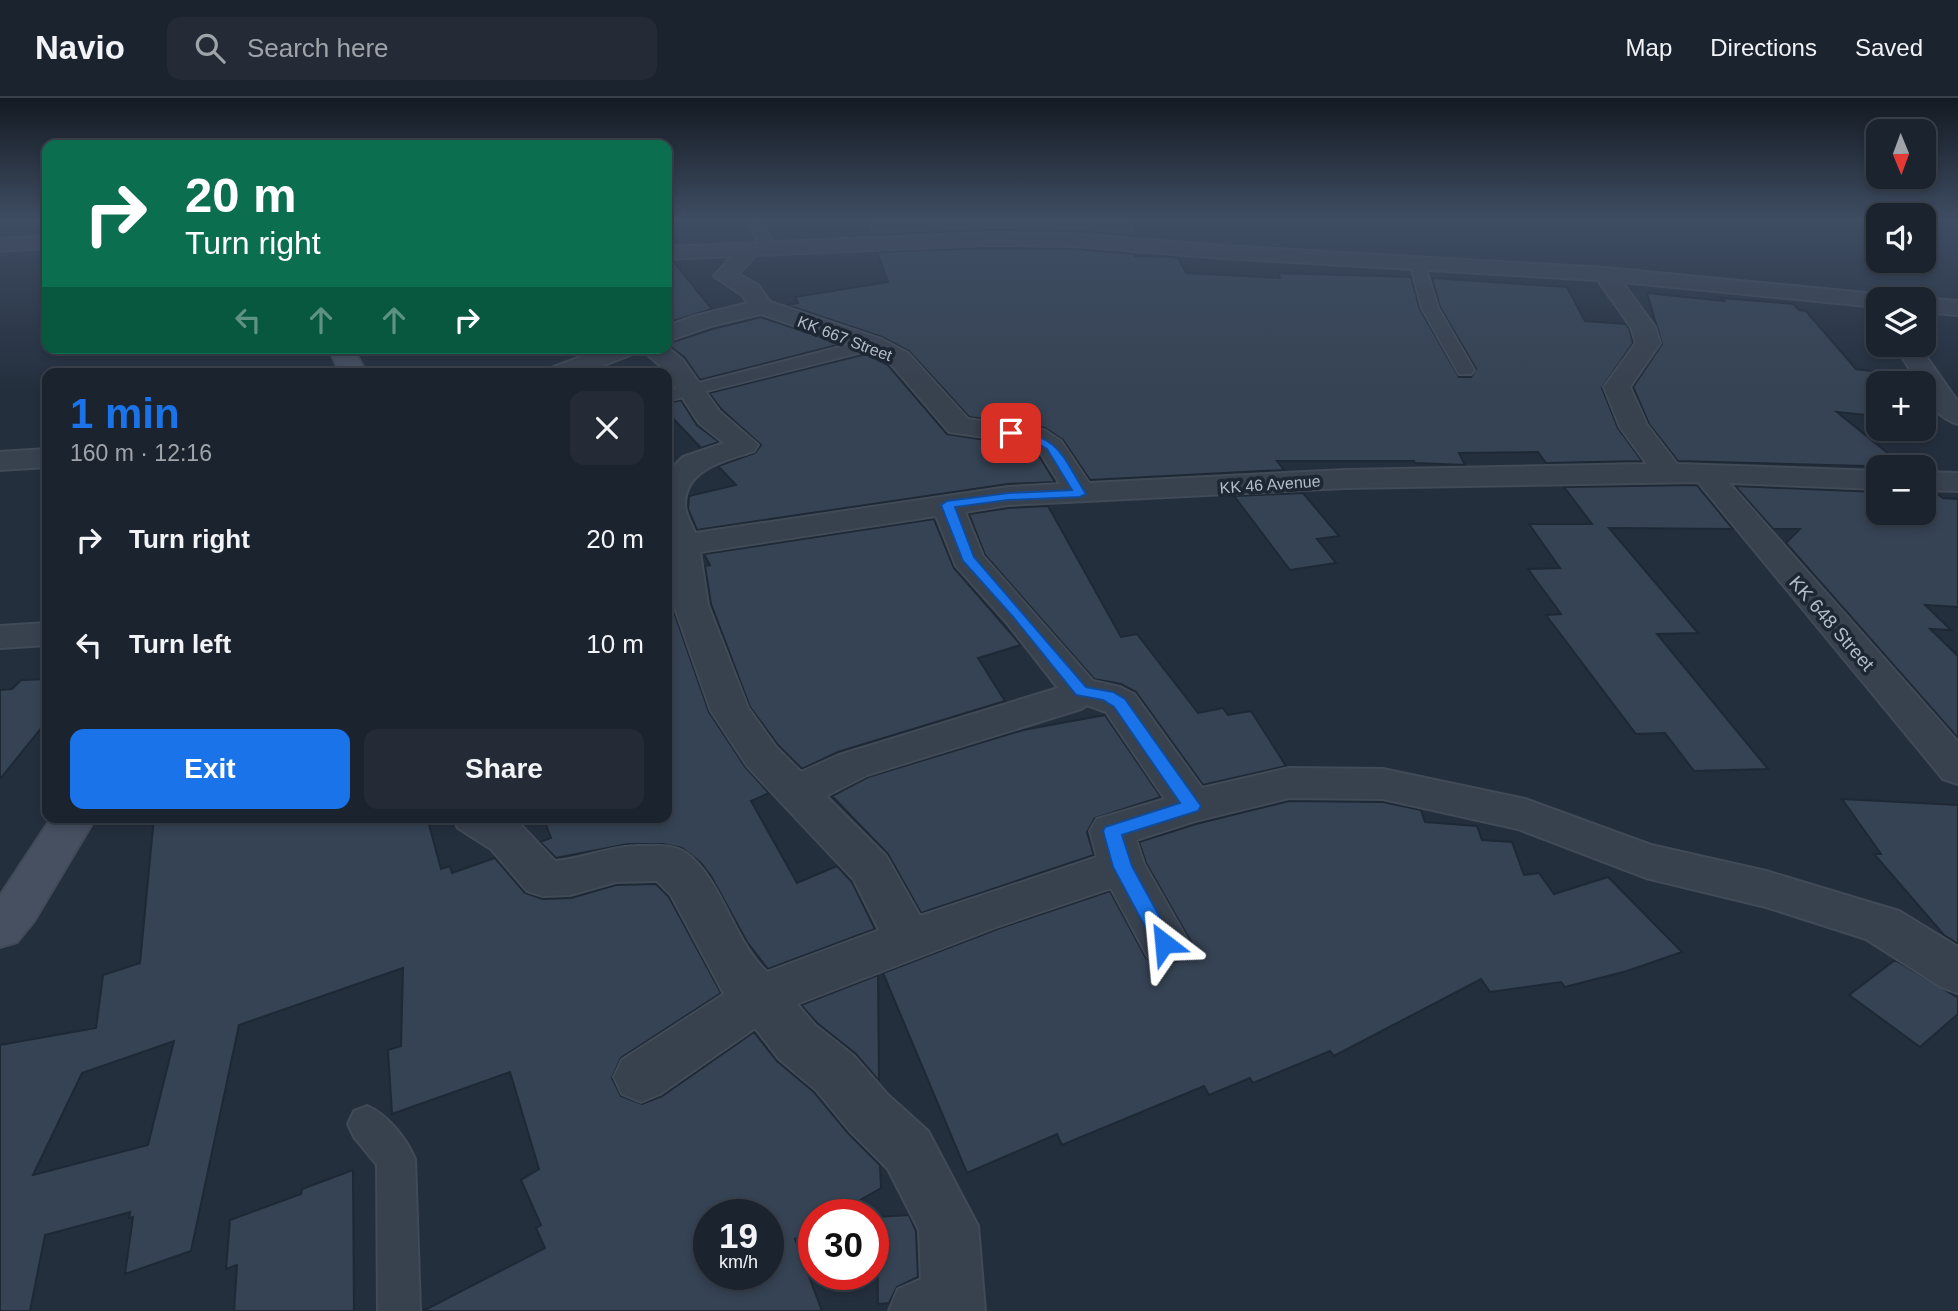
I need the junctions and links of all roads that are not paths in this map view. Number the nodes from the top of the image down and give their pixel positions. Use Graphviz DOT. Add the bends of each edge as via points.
graph roads {
  1 [pos="725,276"];
  2 [pos="1421,276"];
  3 [pos="1606,276"];
  4 [pos="1621,276"];
  5 [pos="1866,300"];
  6 [pos="1936,306"];
  7 [pos="762,307"];
  8 [pos="1958,308"];
  9 [pos="672,332"];
  10 [pos="872,344"];
  11 [pos="610,354"];
  12 [pos="660,354"];
  13 [pos="1914,357"];
  14 [pos="573,368"];
  15 [pos="1465,370"];
  16 [pos="679,394"];
  17 [pos="1958,416"];
  18 [pos="42,457"];
  19 [pos="0,461"];
  20 [pos="1668,472"];
  21 [pos="1709,475"];
  22 [pos="1866,480"];
  23 [pos="1936,481"];
  24 [pos="1958,482"];
  25 [pos="1080,494"];
  26 [pos="672,498"];
  27 [pos="947,505"];
  28 [pos="672,522"];
  29 [pos="675,545"];
  30 [pos="42,634"];
  31 [pos="0,637"];
  32 [pos="1081,691"];
  33 [pos="1958,769"];
  34 [pos="796,792"];
  35 [pos="1192,806"];
  36 [pos="71,823"];
  37 [pos="483,823"];
  38 [pos="1122,867"];
  39 [pos="0,928"];
  40 [pos="908,939"];
  41 [pos="1164,943"];
  42 [pos="1958,972"];
  43 [pos="760,997"];
  44 [pos="641,1077"];
  45 [pos="367,1125"];
  46 [pos="943,1306"];
  47 [pos="399,1311"];
  1 -- 7 [label="street" via="750,290"];
  2 -- 15 [label="lane" via="1430,308"];
  3 -- 20 [label="street" via="1643,327 1648,343 1617,387 1634,427"];
  4 -- 5 [label="street"];
  6 -- 8 [label="street"];
  7 -- 9 [label="street"];
  7 -- 10 [label="street, KK 667 Street"];
  10 -- 16 [label="lane"];
  10 -- 25 [label="street, KK 667 Street" via="899,358 959,426 1034,436 1051,447"];
  11 -- 14 [label="street"];
  12 -- 16 [label="street" via="673,364"];
  13 -- 17 [label="street"];
  16 -- 26 [label="street" via="744,447 693,463 676,480"];
  18 -- 19 [label="street"];
  20 -- 21 [label="street, KK 46 Avenue"];
  20 -- 25 [label="street, KK 46 Avenue" via="1345,479"];
  21 -- 22 [label="street, KK 46 Avenue"];
  21 -- 33 [label="street, KK 648 Street"];
  23 -- 24 [label="street"];
  25 -- 27 [label="street, KK 46 Avenue" via="1008,496"];
  27 -- 29 [label="street, KK 46 Avenue"];
  27 -- 32 [label="street" via="968,559"];
  28 -- 29 [label="street"];
  29 -- 34 [label="street" via="691,605 730,711 762,757"];
  30 -- 31 [label="street"];
  32 -- 34 [label="street" via="1067,700 853,765"];
  32 -- 35 [label="street" via="1119,703"];
  34 -- 40 [label="street" via="870,868"];
  35 -- 38 [label="street" via="1112,831"];
  35 -- 42 [label="street" via="1289,783 1383,784 1525,815 1646,861 1766,889 1882,925"];
  36 -- 39 [label="main road" via="18,908"];
  37 -- 43 [label="street" via="506,837 543,878 564,880 605,866 636,862 669,864 687,883 736,974"];
  38 -- 40 [label="street"];
  38 -- 41 [label="street"];
  40 -- 43 [label="street"];
  43 -- 44 [label="street"];
  43 -- 46 [label="street" via="797,1042 835,1073 908,1150 947,1226"];
  45 -- 47 [label="lane" via="396,1159"];
}
